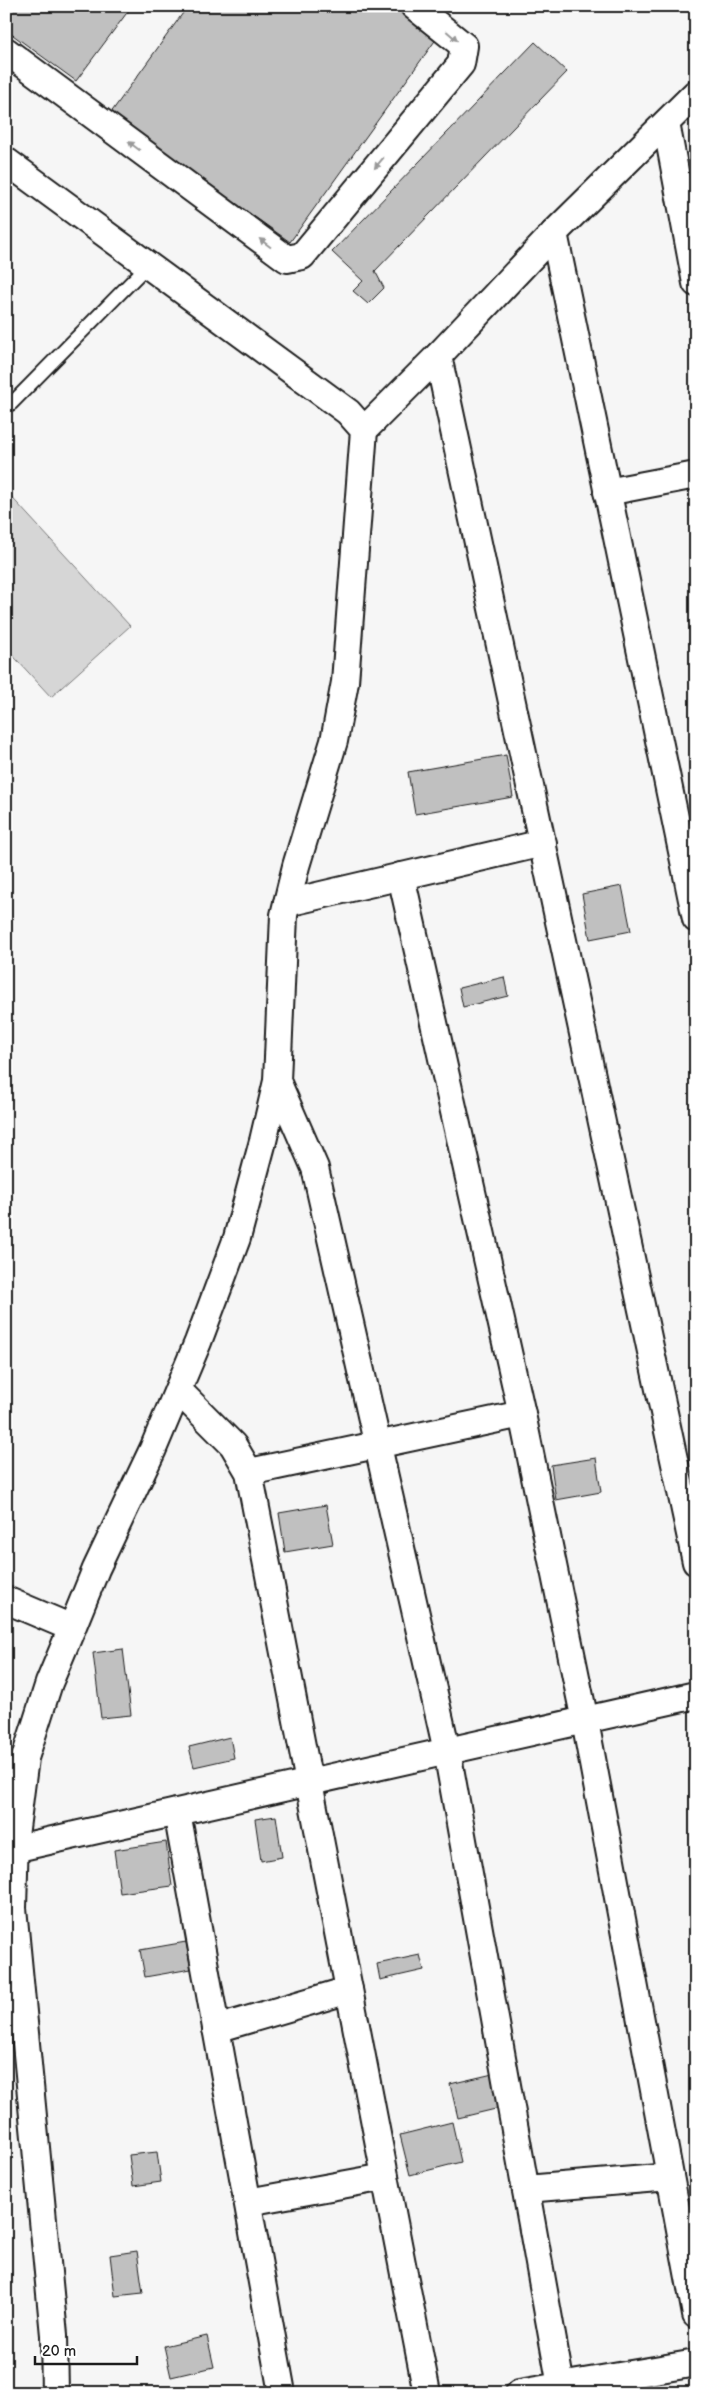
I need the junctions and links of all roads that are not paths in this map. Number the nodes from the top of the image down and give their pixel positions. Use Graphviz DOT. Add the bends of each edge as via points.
graph roads {
  1 [pos="414,6"];
  2 [pos="6,51"];
  3 [pos="696,93"];
  4 [pos="666,123"];
  5 [pos="6,162"];
  6 [pos="554,233"];
  7 [pos="148,266"];
  8 [pos="696,283"];
  9 [pos="438,356"];
  10 [pos="10,404"];
  11 [pos="364,430"];
  12 [pos="696,475"];
  13 [pos="607,492"];
  14 [pos="543,843"];
  15 [pos="401,876"];
  16 [pos="287,903"];
  17 [pos="696,919"];
  18 [pos="277,1081"];
  19 [pos="178,1390"];
  20 [pos="522,1414"];
  21 [pos="377,1444"];
  22 [pos="249,1472"];
  23 [pos="696,1562"];
  24 [pos="6,1600"];
  25 [pos="72,1628"];
  26 [pos="696,1695"];
  27 [pos="585,1721"];
  28 [pos="447,1751"];
  29 [pos="309,1783"];
  30 [pos="177,1812"];
  31 [pos="14,1849"];
  32 [pos="11,1929"];
  33 [pos="349,1990"];
  34 [pos="216,2028"];
  35 [pos="385,2177"];
  36 [pos="670,2178"];
  37 [pos="526,2189"];
  38 [pos="248,2202"];
  39 [pos="696,2315"];
  40 [pos="696,2363"];
  41 [pos="561,2386"];
  42 [pos="55,2393"];
  43 [pos="282,2393"];
  44 [pos="427,2393"];
  45 [pos="519,2393"];
  1 -- 2 [label="street, one-way" via="464,46 461,64 302,256 288,259"];
  3 -- 4 [label="street"];
  4 -- 6 [label="street"];
  4 -- 8 [label="street"];
  5 -- 7 [label="street"];
  6 -- 9 [label="street"];
  6 -- 13 [label="street"];
  7 -- 10 [label="lane"];
  7 -- 11 [label="street" via="348,412"];
  9 -- 11 [label="street"];
  9 -- 14 [label="street"];
  11 -- 16 [label="street" via="345,682 334,741"];
  12 -- 13 [label="street"];
  13 -- 17 [label="street"];
  14 -- 15 [label="street"];
  14 -- 23 [label="street"];
  15 -- 16 [label="street"];
  15 -- 20 [label="street"];
  16 -- 18 [label="street"];
  18 -- 19 [label="street" via="237,1238"];
  18 -- 21 [label="street" via="315,1168"];
  19 -- 22 [label="street" via="233,1445"];
  19 -- 25 [label="street"];
  20 -- 21 [label="street"];
  20 -- 27 [label="street"];
  21 -- 22 [label="street"];
  21 -- 28 [label="street"];
  22 -- 29 [label="street"];
  24 -- 25 [label="street"];
  25 -- 31 [label="street" via="49,1683 25,1758"];
  26 -- 27 [label="street"];
  27 -- 28 [label="street"];
  27 -- 36 [label="street"];
  28 -- 29 [label="street"];
  28 -- 37 [label="street"];
  29 -- 30 [label="street"];
  29 -- 33 [label="street"];
  30 -- 31 [label="street"];
  30 -- 34 [label="street"];
  31 -- 32 [label="street"];
  32 -- 42 [label="street" via="54,2336"];
  33 -- 34 [label="street"];
  33 -- 35 [label="street"];
  34 -- 38 [label="street"];
  35 -- 38 [label="street"];
  35 -- 44 [label="street"];
  36 -- 37 [label="street"];
  36 -- 39 [label="street"];
  37 -- 41 [label="street"];
  38 -- 43 [label="street"];
  40 -- 41 [label="street"];
  41 -- 45 [label="street"];
}
